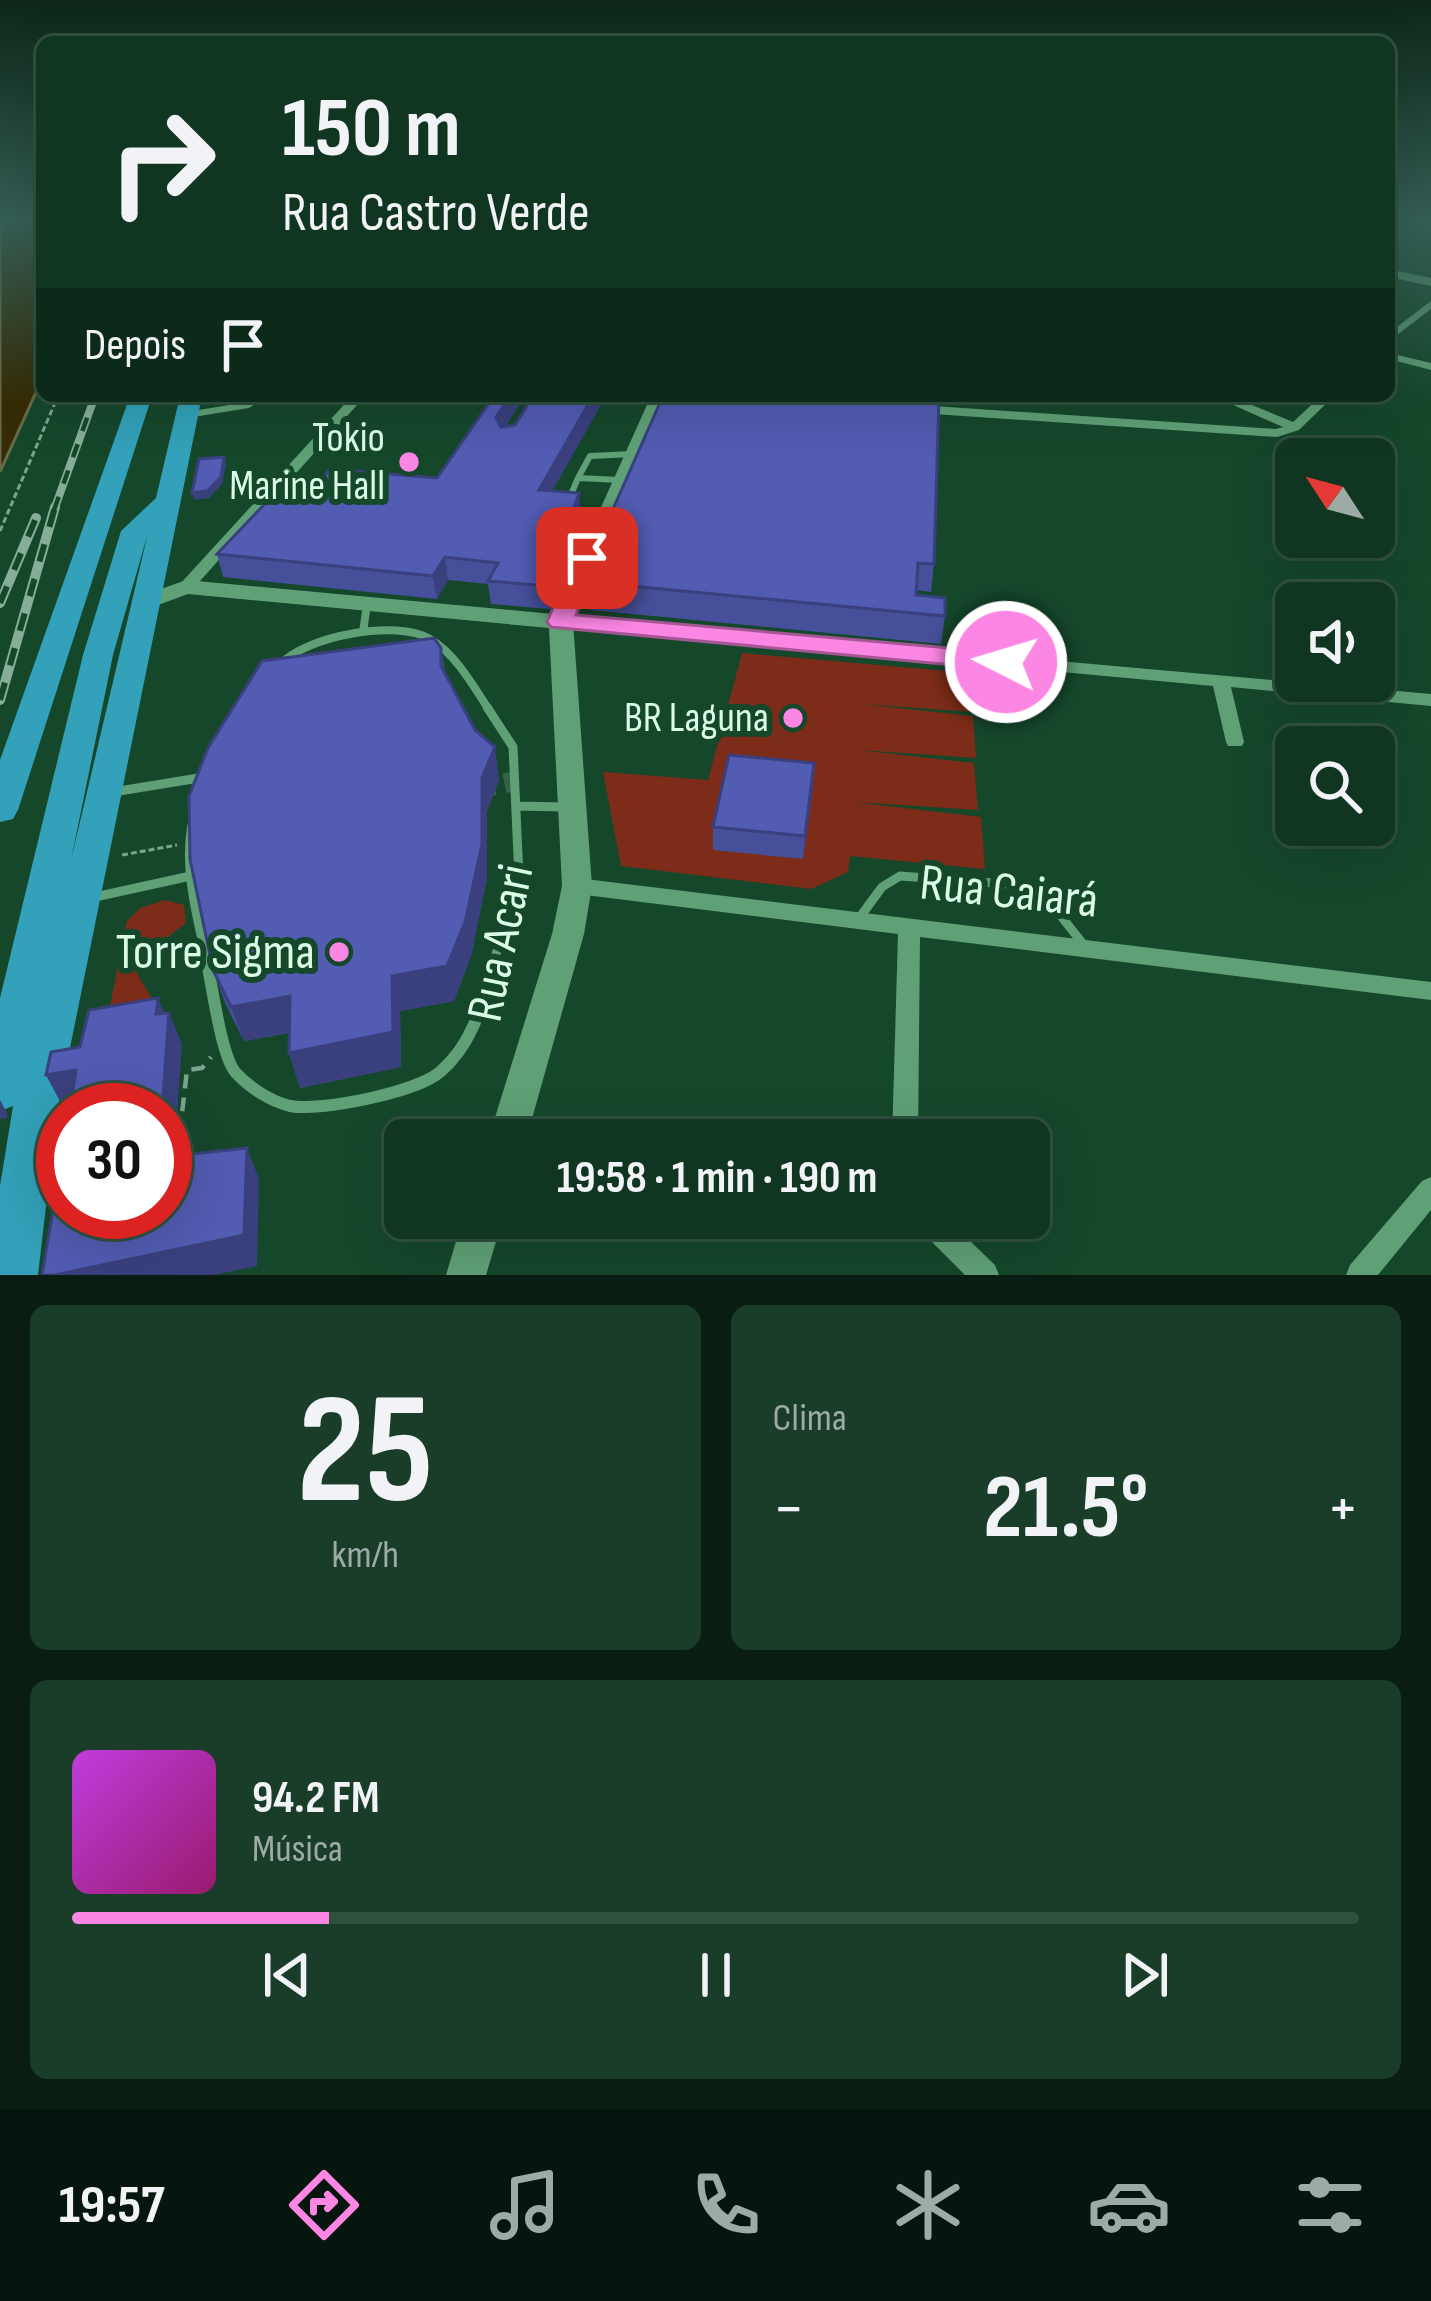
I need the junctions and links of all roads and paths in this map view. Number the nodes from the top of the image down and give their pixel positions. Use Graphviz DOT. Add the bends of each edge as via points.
graph roads {
  1 [pos="1431,304"];
  2 [pos="1395,333"];
  3 [pos="1395,358"];
  4 [pos="1431,367"];
  5 [pos="55,402"];
  6 [pos="138,402"];
  7 [pos="160,402"];
  8 [pos="253,402"];
  9 [pos="354,402"];
  10 [pos="657,402"];
  11 [pos="955,402"];
  12 [pos="1233,402"];
  13 [pos="1322,402"];
  14 [pos="188,406"];
  15 [pos="911,409"];
  16 [pos="955,412"];
  17 [pos="1295,428"];
  18 [pos="126,440"];
  19 [pos="634,454"];
  20 [pos="578,478"];
  21 [pos="622,480"];
  22 [pos="165,502"];
  23 [pos="567,503"];
  24 [pos="0,531"];
  25 [pos="186,586"];
  26 [pos="147,602"];
  27 [pos="367,604"];
  28 [pos="560,622"];
  29 [pos="363,632"];
  30 [pos="1221,681"];
  31 [pos="1431,700"];
  32 [pos="1235,742"];
  33 [pos="206,777"];
  34 [pos="105,794"];
  35 [pos="516,806"];
  36 [pos="573,807"];
  37 [pos="0,810"];
  38 [pos="188,843"];
  39 [pos="187,877"];
  40 [pos="86,880"];
  41 [pos="577,886"];
  42 [pos="858,920"];
  43 [pos="909,927"];
  44 [pos="1084,945"];
  45 [pos="1431,991"];
  46 [pos="224,1042"];
  47 [pos="185,1083"];
  48 [pos="0,1091"];
  49 [pos="512,1119"];
  50 [pos="905,1119"];
  51 [pos="1431,1190"];
  52 [pos="477,1239"];
  53 [pos="949,1239"];
  54 [pos="12,1275"];
  55 [pos="466,1275"];
  56 [pos="986,1275"];
  57 [pos="1360,1275"];
  1 -- 2 [label="street"];
  3 -- 4 [label="street"];
  5 -- 24 [label="path"];
  6 -- 18 [label="highway"];
  7 -- 18 [label="highway" via="155,418"];
  8 -- 14 [label="lane"];
  9 -- 25 [label="street"];
  10 -- 19 [label="street"];
  11 -- 16 [label="street"];
  12 -- 17 [label="street"];
  13 -- 17 [label="street"];
  14 -- 22 [label="highway"];
  15 -- 16 [label="street"];
  16 -- 17 [label="street" via="1264,434"];
  18 -- 37 [label="highway"];
  19 -- 20 [label="lane" via="592,455"];
  19 -- 21 [label="street"];
  20 -- 21 [label="lane"];
  20 -- 23 [label="lane"];
  21 -- 28 [label="street"];
  22 -- 26 [label="highway"];
  22 -- 48 [label="highway" via="134,531 98,656"];
  25 -- 26 [label="street"];
  25 -- 27 [label="street"];
  26 -- 34 [label="highway"];
  27 -- 28 [label="street"];
  27 -- 29 [label="lane"];
  28 -- 30 [label="street"];
  28 -- 36 [label="street, Rua Acari"];
  29 -- 33 [label="lane" via="315,643 283,661"];
  29 -- 35 [label="lane" via="424,636 468,678 513,746"];
  30 -- 31 [label="street"];
  30 -- 32 [label="street"];
  33 -- 34 [label="lane"];
  33 -- 38 [label="lane"];
  34 -- 40 [label="highway"];
  35 -- 36 [label="lane"];
  35 -- 46 [label="lane" via="515,904 474,1031 440,1072 419,1084 294,1108 247,1087"];
  36 -- 41 [label="street, Rua Acari"];
  38 -- 39 [label="lane"];
  38 -- 40 [label="path"];
  39 -- 40 [label="lane"];
  39 -- 46 [label="lane"];
  40 -- 54 [label="highway" via="34,1112"];
  41 -- 42 [label="street, Rua Caiará"];
  41 -- 49 [label="street, Rua Acari"];
  42 -- 43 [label="street, Rua Caiará"];
  42 -- 44 [label="lane" via="890,880 920,875 1036,892"];
  43 -- 44 [label="street, Rua Caiará"];
  43 -- 50 [label="street"];
  44 -- 45 [label="street, Rua Caiará"];
  46 -- 47 [label="path" via="202,1068 187,1070"];
  51 -- 57 [label="street"];
  52 -- 55 [label="street"];
  53 -- 56 [label="street"];
}
